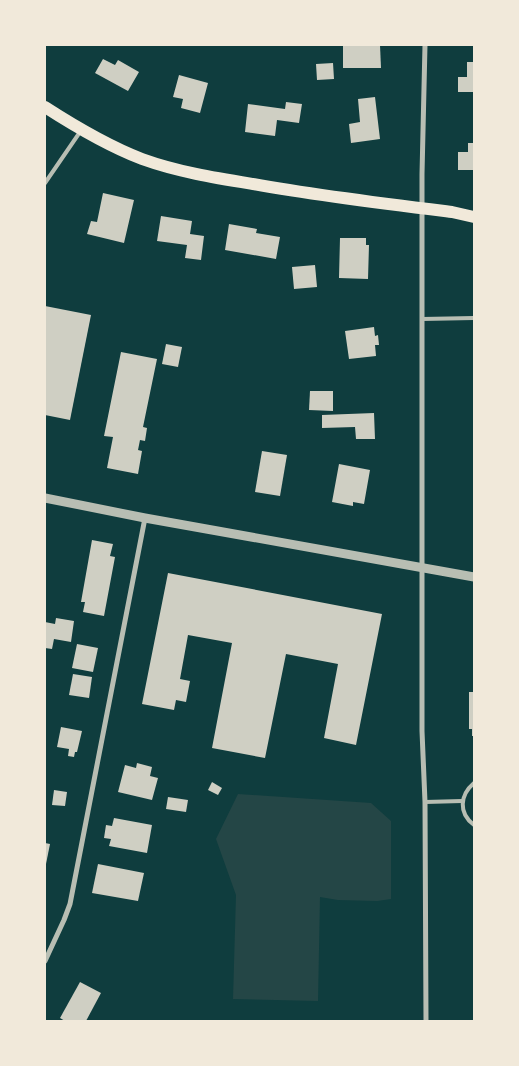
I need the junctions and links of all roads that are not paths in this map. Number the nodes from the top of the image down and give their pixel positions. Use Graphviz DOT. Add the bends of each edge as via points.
graph roads {
  1 [pos="424,45"];
  2 [pos="45,107"];
  3 [pos="82,130"];
  4 [pos="45,183"];
  5 [pos="422,208"];
  6 [pos="474,217"];
  7 [pos="474,318"];
  8 [pos="422,319"];
  9 [pos="45,498"];
  10 [pos="145,518"];
  11 [pos="422,568"];
  12 [pos="474,577"];
  13 [pos="474,783"];
  14 [pos="462,801"];
  15 [pos="425,802"];
  16 [pos="474,824"];
  17 [pos="45,961"];
  18 [pos="426,1021"];
  1 -- 5 [label="street"];
  2 -- 3 [label="main road"];
  3 -- 4 [label="lane"];
  3 -- 5 [label="main road" via="142,159 174,169 284,190"];
  5 -- 6 [label="main road"];
  5 -- 8 [label="street"];
  7 -- 8 [label="lane"];
  8 -- 11 [label="street"];
  9 -- 10 [label="street"];
  10 -- 11 [label="street"];
  10 -- 17 [label="street" via="70,904"];
  11 -- 12 [label="street"];
  11 -- 15 [label="street"];
  13 -- 14 [label="lane"];
  14 -- 15 [label="lane"];
  14 -- 16 [label="lane" via="468,820"];
  15 -- 18 [label="street"];
}
